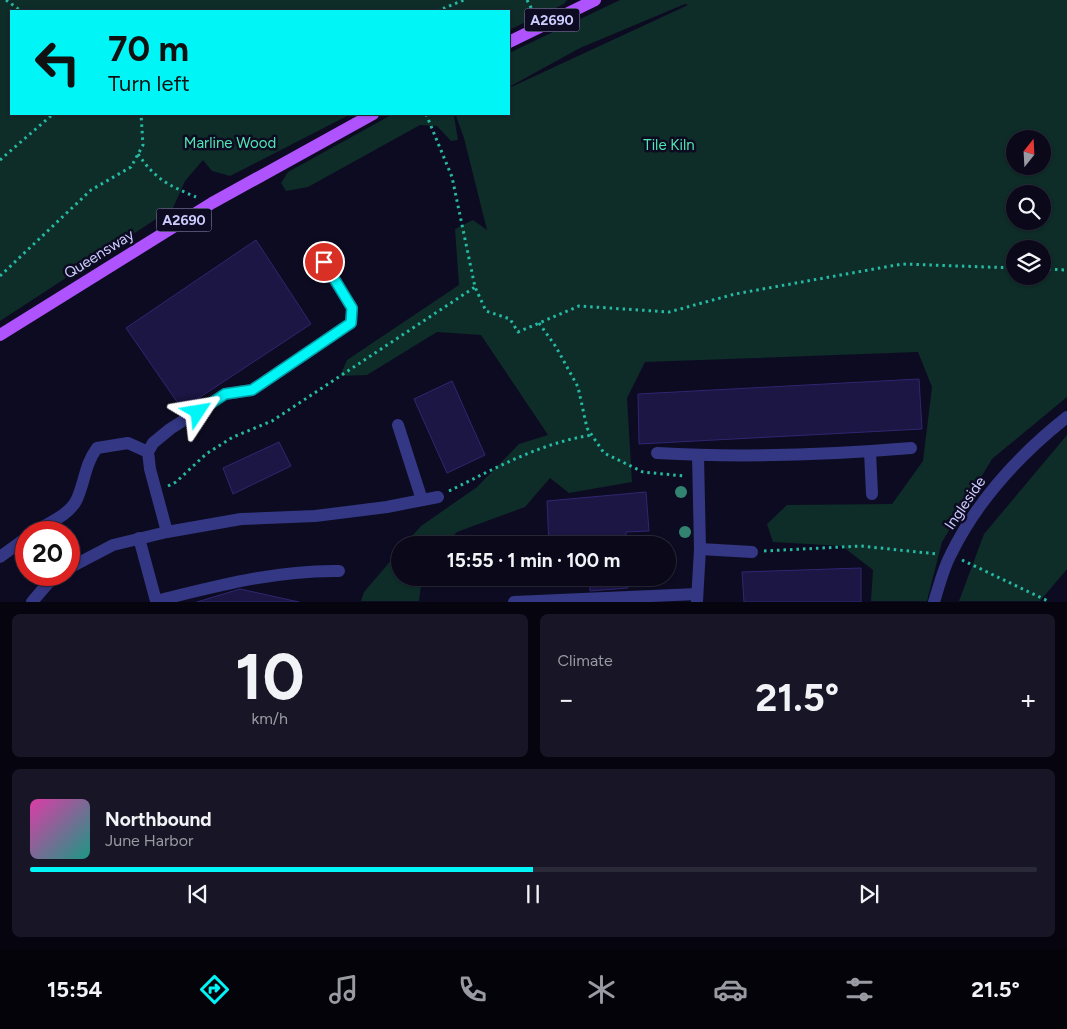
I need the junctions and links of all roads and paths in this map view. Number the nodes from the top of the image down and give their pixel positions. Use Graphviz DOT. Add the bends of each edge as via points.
graph roads {
  1 [pos="6,0"];
  2 [pos="464,0"];
  3 [pos="595,0"];
  4 [pos="20,10"];
  5 [pos="439,10"];
  6 [pos="510,42"];
  7 [pos="52,115"];
  8 [pos="141,115"];
  9 [pos="371,115"];
  10 [pos="426,115"];
  11 [pos="138,154"];
  12 [pos="0,160"];
  13 [pos="212,203"];
  14 [pos="324,262"];
  15 [pos="1006,268"];
  16 [pos="1051,269"];
  17 [pos="1067,270"];
  18 [pos="0,276"];
  19 [pos="475,287"];
  20 [pos="539,323"];
  21 [pos="0,335"];
  22 [pos="1067,417"];
  23 [pos="398,425"];
  24 [pos="592,435"];
  25 [pos="911,448"];
  26 [pos="148,452"];
  27 [pos="870,452"];
  28 [pos="656,453"];
  29 [pos="698,456"];
  30 [pos="698,478"];
  31 [pos="156,492"];
  32 [pos="872,494"];
  33 [pos="438,497"];
  34 [pos="422,500"];
  35 [pos="53,521"];
  36 [pos="167,532"];
  37 [pos="139,538"];
  38 [pos="15,546"];
  39 [pos="700,549"];
  40 [pos="752,552"];
  41 [pos="950,555"];
  42 [pos="0,557"];
  43 [pos="80,562"];
  44 [pos="339,572"];
  45 [pos="46,586"];
  46 [pos="697,598"];
  47 [pos="156,601"];
  48 [pos="32,602"];
  49 [pos="514,602"];
  50 [pos="934,602"];
  51 [pos="1050,602"];
  1 -- 4 [label="path"];
  2 -- 5 [label="path"];
  3 -- 6 [label="main road, A2690"];
  7 -- 12 [label="path"];
  8 -- 11 [label="path" via="142,145"];
  9 -- 13 [label="main road, Queensway / A2690"];
  10 -- 19 [label="path" via="452,177"];
  11 -- 13 [label="path" via="151,173 171,186"];
  11 -- 18 [label="path" via="131,167 91,190"];
  13 -- 21 [label="main road, Queensway / A2690"];
  14 -- 26 [label="street" via="352,308 351,323 252,390 225,394 170,429"];
  15 -- 20 [label="path" via="902,264 735,294 669,312 578,306"];
  16 -- 17 [label="path"];
  19 -- 20 [label="path" via="486,311 510,319 518,332"];
  19 -- 31 [label="path" via="272,421 233,437 206,454 176,482"];
  20 -- 24 [label="path" via="578,387 587,428"];
  22 -- 41 [label="street, Ingleside" via="1035,442 989,491"];
  23 -- 34 [label="street"];
  24 -- 30 [label="path" via="604,453 643,472"];
  24 -- 33 [label="path" via="566,439 524,453"];
  25 -- 27 [label="street"];
  26 -- 31 [label="street"];
  26 -- 35 [label="street" via="128,444 97,448 89,460 77,500"];
  27 -- 29 [label="street"];
  27 -- 32 [label="street"];
  28 -- 29 [label="street"];
  29 -- 30 [label="street"];
  30 -- 39 [label="street"];
  31 -- 36 [label="street"];
  33 -- 34 [label="street"];
  34 -- 36 [label="street" via="315,516 241,518"];
  36 -- 37 [label="street"];
  37 -- 43 [label="street" via="113,545"];
  37 -- 47 [label="street"];
  38 -- 42 [label="street"];
  39 -- 40 [label="street"];
  39 -- 46 [label="street"];
  40 -- 41 [label="path" via="861,546"];
  41 -- 50 [label="street, Ingleside"];
  41 -- 51 [label="path"];
  44 -- 47 [label="street" via="254,577"];
  45 -- 48 [label="street"];
  46 -- 49 [label="street"];
}
